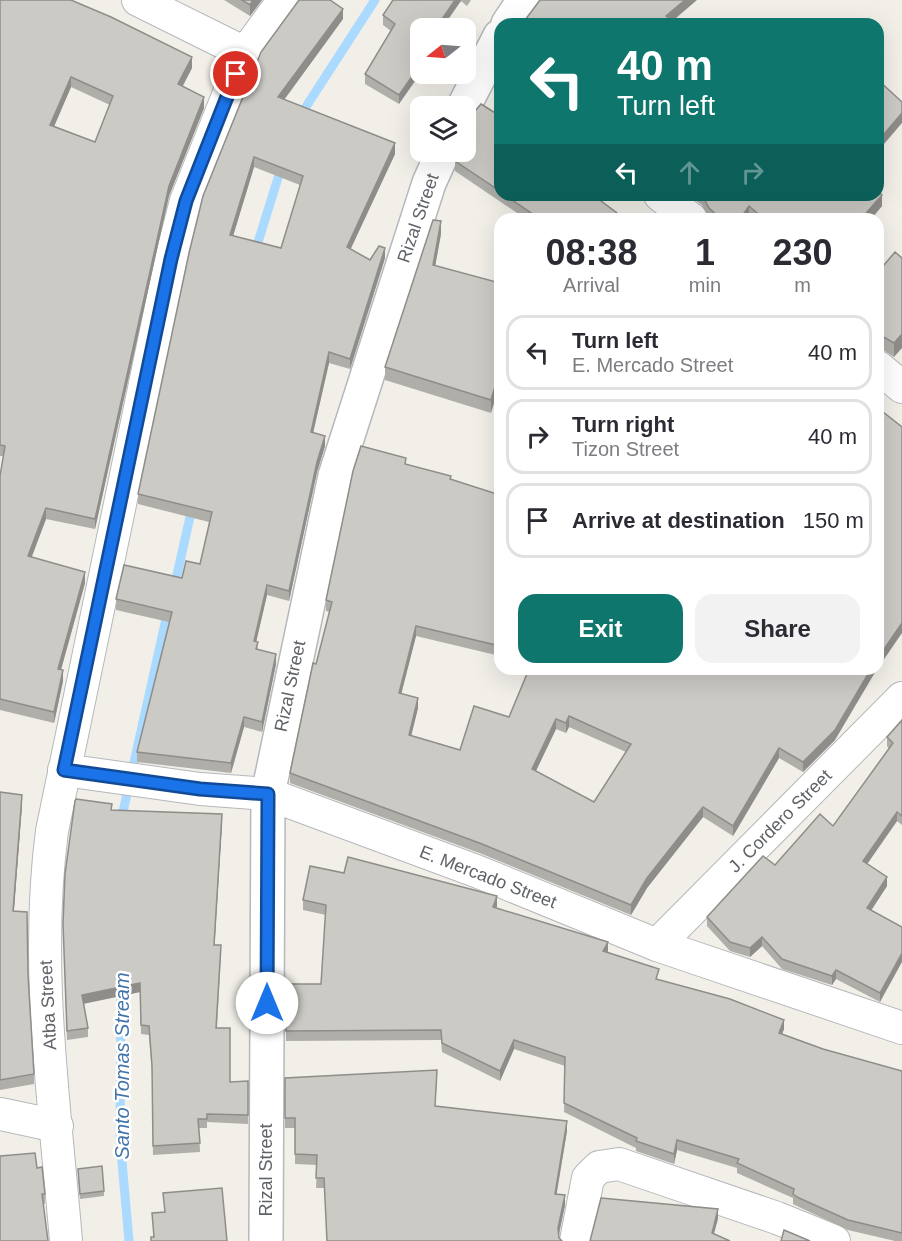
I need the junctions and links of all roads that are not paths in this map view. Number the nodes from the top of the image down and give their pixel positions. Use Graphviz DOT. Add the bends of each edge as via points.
graph roads {
  1 [pos="138,0"];
  2 [pos="284,0"];
  3 [pos="524,0"];
  4 [pos="513,18"];
  5 [pos="494,50"];
  6 [pos="245,53"];
  7 [pos="469,96"];
  8 [pos="438,162"];
  9 [pos="668,201"];
  10 [pos="683,213"];
  11 [pos="884,372"];
  12 [pos="902,387"];
  13 [pos="902,698"];
  14 [pos="64,770"];
  15 [pos="268,794"];
  16 [pos="657,945"];
  17 [pos="902,1028"];
  18 [pos="0,1114"];
  19 [pos="57,1126"];
  20 [pos="66,1241"];
  21 [pos="266,1241"];
  22 [pos="576,1241"];
  23 [pos="834,1241"];
  1 -- 6 [label="street"];
  2 -- 6 [label="street, Atba Street"];
  3 -- 4 [label="street"];
  5 -- 7 [label="street"];
  6 -- 14 [label="street, Atba Street" via="186,201 171,259"];
  8 -- 15 [label="street, Rizal Street" via="334,476"];
  9 -- 10 [label="street"];
  11 -- 12 [label="street"];
  13 -- 16 [label="street, J. Cordero Street"];
  14 -- 15 [label="street, E. Mercado Street"];
  14 -- 19 [label="street, Atba Street" via="46,871 46,984"];
  15 -- 16 [label="street, E. Mercado Street" via="476,870"];
  15 -- 21 [label="street, Rizal Street"];
  16 -- 17 [label="street, E. Mercado Street"];
  18 -- 19 [label="street"];
  19 -- 20 [label="street, Atba Street"];
  22 -- 23 [label="street" via="588,1178 599,1167 619,1164"];
}
